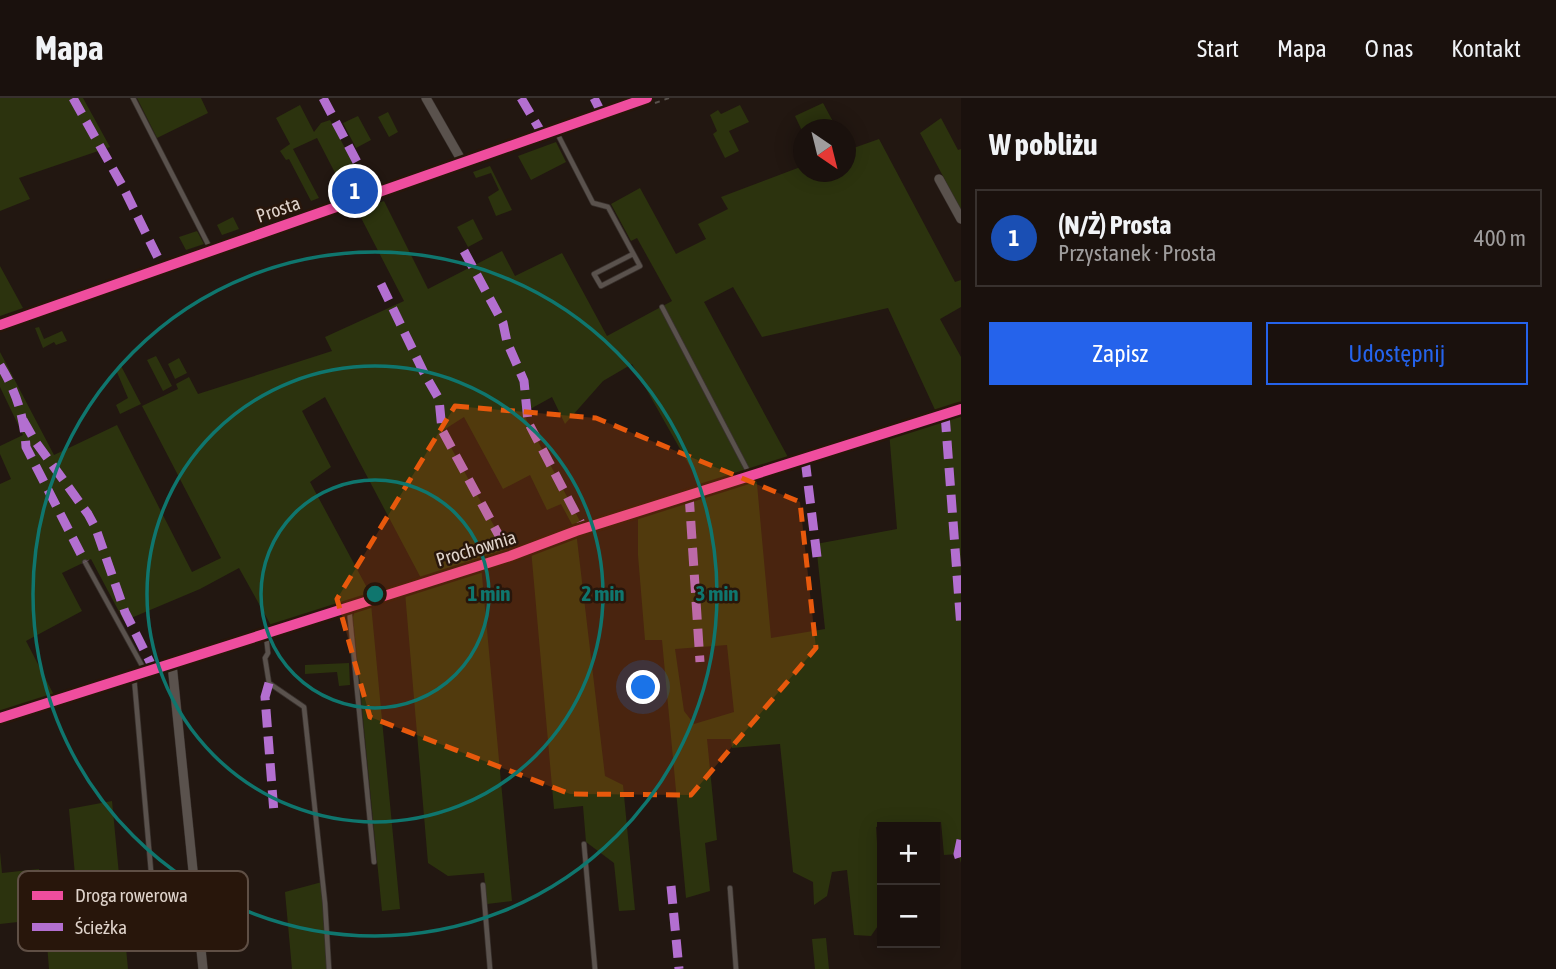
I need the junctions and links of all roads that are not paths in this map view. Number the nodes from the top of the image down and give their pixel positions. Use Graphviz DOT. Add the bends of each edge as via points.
graph roads {
  1 [pos="133,98"];
  2 [pos="426,98"];
  3 [pos="647,98"];
  4 [pos="555,130"];
  5 [pos="463,163"];
  6 [pos="939,179"];
  7 [pos="961,219"];
  8 [pos="211,251"];
  9 [pos="633,254"];
  10 [pos="662,307"];
  11 [pos="0,325"];
  12 [pos="961,409"];
  13 [pos="750,475"];
  14 [pos="85,562"];
  15 [pos="349,607"];
  16 [pos="266,634"];
  17 [pos="172,664"];
  18 [pos="145,672"];
  19 [pos="134,676"];
  20 [pos="0,718"];
  21 [pos="584,844"];
  22 [pos="374,862"];
  23 [pos="151,871"];
  24 [pos="193,871"];
  25 [pos="484,885"];
  26 [pos="730,888"];
  27 [pos="201,951"];
  28 [pos="203,969"];
  29 [pos="330,969"];
  30 [pos="490,969"];
  31 [pos="595,969"];
  32 [pos="736,969"];
  1 -- 8 [label="lane"];
  2 -- 5 [label="street"];
  3 -- 4 [label="street, Prosta"];
  4 -- 5 [label="street, Prosta"];
  4 -- 9 [label="lane" via="593,202 608,206"];
  5 -- 8 [label="street, Prosta"];
  6 -- 7 [label="street"];
  8 -- 11 [label="street, Prosta"];
  9 -- 9 [label="lane" via="640,266 601,286 594,274"];
  10 -- 13 [label="lane"];
  12 -- 13 [label="street, Prochownia"];
  13 -- 15 [label="street, Prochownia"];
  14 -- 18 [label="lane"];
  15 -- 16 [label="street, Prochownia"];
  15 -- 22 [label="lane"];
  16 -- 17 [label="street, Prochownia"];
  16 -- 29 [label="lane" via="269,683 304,707"];
  17 -- 18 [label="street, Prochownia"];
  17 -- 24 [label="street"];
  18 -- 19 [label="street, Prochownia"];
  19 -- 20 [label="street, Prochownia"];
  19 -- 23 [label="lane"];
  21 -- 31 [label="lane"];
  25 -- 30 [label="lane"];
  26 -- 32 [label="lane"];
  27 -- 28 [label="street"];
}
